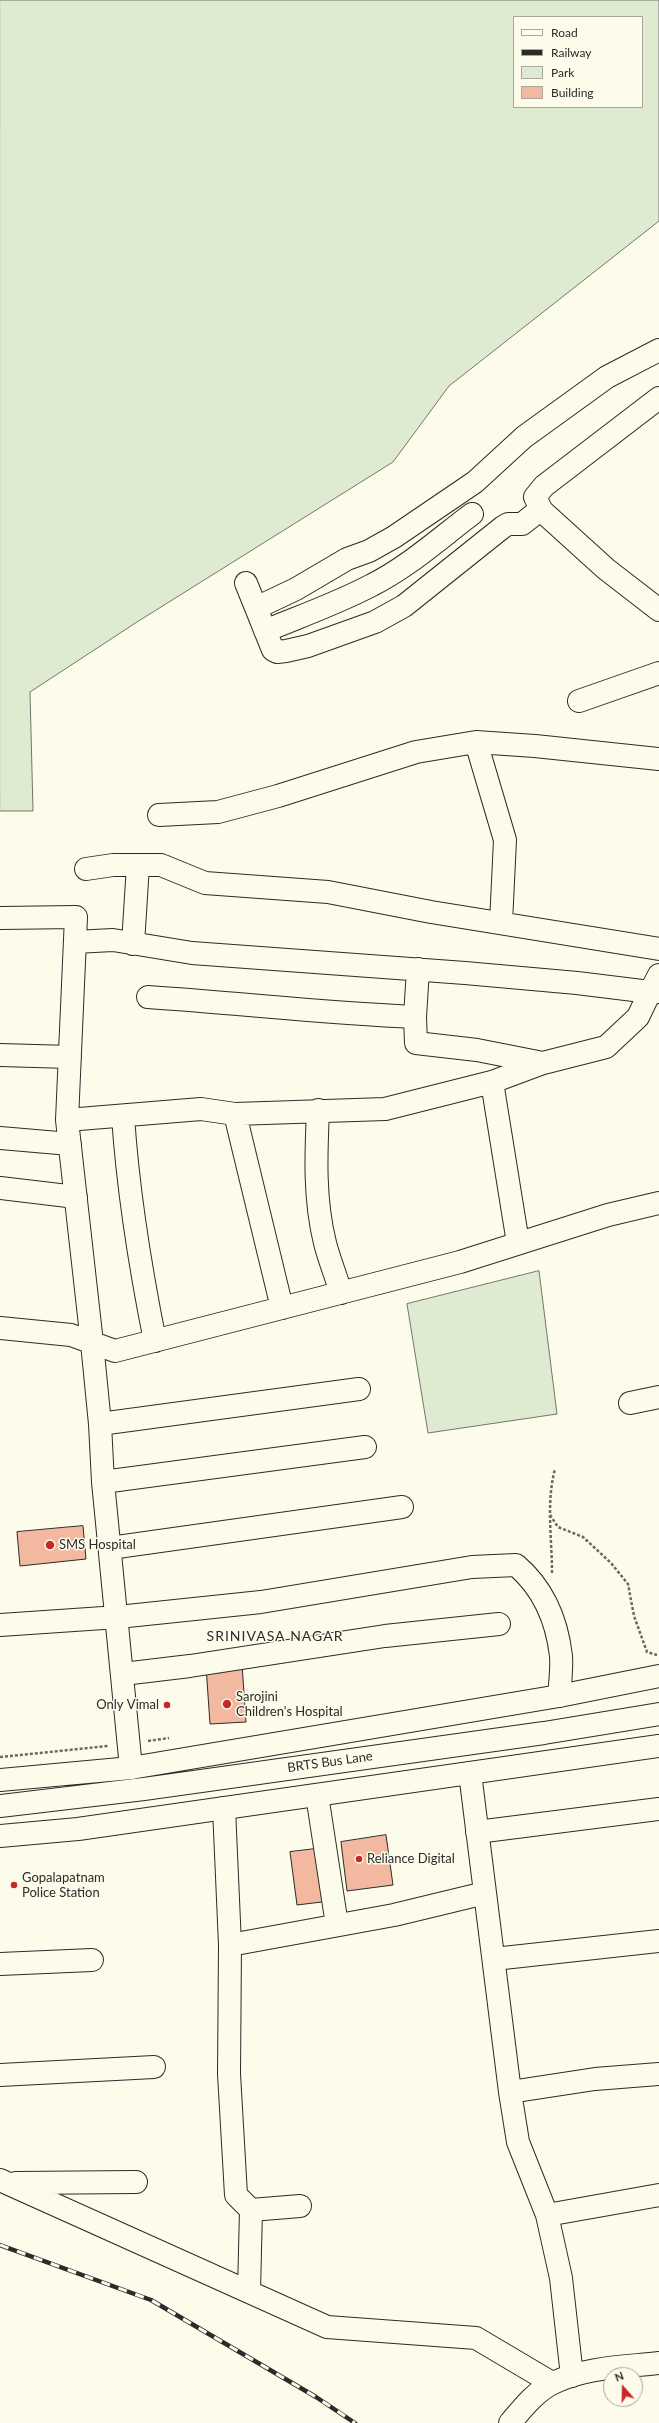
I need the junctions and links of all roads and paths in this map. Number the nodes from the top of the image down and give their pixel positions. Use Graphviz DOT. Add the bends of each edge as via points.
graph roads {
  1 [pos="659,350"];
  2 [pos="659,398"];
  3 [pos="458,494"];
  4 [pos="542,509"];
  5 [pos="472,514"];
  6 [pos="490,538"];
  7 [pos="246,583"];
  8 [pos="256,608"];
  9 [pos="659,610"];
  10 [pos="265,631"];
  11 [pos="659,673"];
  12 [pos="579,701"];
  13 [pos="476,742"];
  14 [pos="659,759"];
  15 [pos="159,815"];
  16 [pos="138,865"];
  17 [pos="86,869"];
  18 [pos="0,918"];
  19 [pos="501,923"];
  20 [pos="75,942"];
  21 [pos="133,944"];
  22 [pos="659,949"];
  23 [pos="418,969"];
  24 [pos="656,986"];
  25 [pos="148,997"];
  26 [pos="415,1017"];
  27 [pos="0,1055"];
  28 [pos="70,1057"];
  29 [pos="543,1063"];
  30 [pos="492,1082"];
  31 [pos="318,1110"];
  32 [pos="235,1114"];
  33 [pos="123,1116"];
  34 [pos="67,1120"];
  35 [pos="0,1138"];
  36 [pos="70,1144"];
  37 [pos="0,1188"];
  38 [pos="76,1197"];
  39 [pos="659,1202"];
  40 [pos="518,1243"];
  41 [pos="341,1293"];
  42 [pos="282,1308"];
  43 [pos="0,1328"];
  44 [pos="155,1341"];
  45 [pos="92,1343"];
  46 [pos="359,1389"];
  47 [pos="659,1397"];
  48 [pos="630,1403"];
  49 [pos="100,1424"];
  50 [pos="365,1447"];
  51 [pos="555,1469"];
  52 [pos="103,1482"];
  53 [pos="402,1507"];
  54 [pos="550,1515"];
  55 [pos="110,1548"];
  56 [pos="547,1605"];
  57 [pos="118,1618"];
  58 [pos="499,1624"];
  59 [pos="0,1625"];
  60 [pos="659,1655"];
  61 [pos="123,1674"];
  62 [pos="659,1676"];
  63 [pos="559,1696"];
  64 [pos="659,1714"];
  65 [pos="659,1746"];
  66 [pos="132,1768"];
  67 [pos="470,1773"];
  68 [pos="0,1780"];
  69 [pos="317,1795"];
  70 [pos="0,1806"];
  71 [pos="224,1808"];
  72 [pos="659,1809"];
  73 [pos="477,1832"];
  74 [pos="0,1836"];
  75 [pos="485,1893"];
  76 [pos="337,1925"];
  77 [pos="659,1941"];
  78 [pos="230,1945"];
  79 [pos="494,1959"];
  80 [pos="92,1960"];
  81 [pos="0,1964"];
  82 [pos="154,2067"];
  83 [pos="659,2074"];
  84 [pos="0,2075"];
  85 [pos="510,2092"];
  86 [pos="3,2181"];
  87 [pos="136,2182"];
  88 [pos="659,2195"];
  89 [pos="300,2206"];
  90 [pos="251,2210"];
  91 [pos="547,2215"];
  92 [pos="249,2291"];
  93 [pos="659,2363"];
  94 [pos="562,2380"];
  95 [pos="510,2423"];
  1 -- 3 [label="street" via="594,387 524,437 475,482"];
  2 -- 4 [label="street" via="544,486 535,497"];
  3 -- 5 [label="street"];
  3 -- 8 [label="street" via="394,537"];
  4 -- 6 [label="street" via="522,524 508,524"];
  4 -- 9 [label="street" via="606,569"];
  5 -- 6 [label="street"];
  5 -- 10 [label="street" via="374,585"];
  6 -- 10 [label="street" via="404,606 375,622 286,652 273,650"];
  7 -- 8 [label="street"];
  8 -- 10 [label="street"];
  11 -- 12 [label="street"];
  13 -- 14 [label="street"];
  13 -- 15 [label="street" via="416,752 278,796 218,812"];
  13 -- 19 [label="street" via="505,840"];
  16 -- 17 [label="street"];
  16 -- 19 [label="street" via="161,865 205,883 328,892"];
  16 -- 21 [label="street"];
  18 -- 20 [label="street" via="76,917"];
  19 -- 22 [label="street"];
  20 -- 21 [label="street" via="113,940"];
  20 -- 28 [label="street"];
  21 -- 23 [label="street" via="192,953"];
  23 -- 24 [label="street" via="577,983"];
  23 -- 26 [label="street"];
  24 -- 29 [label="street" via="638,1017 606,1047"];
  25 -- 26 [label="street"];
  26 -- 29 [label="street" via="416,1043 477,1050"];
  27 -- 28 [label="street"];
  28 -- 34 [label="street"];
  29 -- 30 [label="street"];
  30 -- 31 [label="street" via="385,1109"];
  30 -- 40 [label="street"];
  31 -- 32 [label="street"];
  31 -- 41 [label="street" via="318,1201 325,1242"];
  32 -- 33 [label="street" via="201,1109"];
  32 -- 42 [label="street"];
  33 -- 34 [label="street"];
  33 -- 44 [label="street" via="136,1243"];
  34 -- 36 [label="street"];
  35 -- 36 [label="street"];
  36 -- 38 [label="street"];
  37 -- 38 [label="street"];
  38 -- 45 [label="street"];
  39 -- 40 [label="street"];
  40 -- 41 [label="street" via="460,1262"];
  41 -- 42 [label="street"];
  42 -- 44 [label="street"];
  43 -- 45 [label="street" via="71,1335"];
  44 -- 45 [label="street" via="115,1352"];
  45 -- 49 [label="street"];
  46 -- 49 [label="street"];
  47 -- 48 [label="street"];
  49 -- 52 [label="street"];
  50 -- 52 [label="street"];
  51 -- 54 [label="path"];
  52 -- 55 [label="street"];
  53 -- 55 [label="street"];
  54 -- 56 [label="path" via="552,1576"];
  54 -- 60 [label="path" via="558,1527 583,1537 611,1563 628,1584 634,1616 647,1652"];
  55 -- 57 [label="street"];
  56 -- 57 [label="street" via="528,1577 516,1565 496,1564 261,1602"];
  56 -- 63 [label="street" via="551,1612 561,1657"];
  57 -- 59 [label="street"];
  57 -- 61 [label="street"];
  58 -- 61 [label="street" via="385,1636"];
  61 -- 66 [label="street"];
  62 -- 63 [label="street"];
  63 -- 66 [label="street"];
  64 -- 70 [label="street, BRTS Bus Lane" via="544,1733 144,1789"];
  65 -- 67 [label="street"];
  66 -- 68 [label="street"];
  67 -- 69 [label="street"];
  67 -- 73 [label="street"];
  69 -- 71 [label="street"];
  69 -- 76 [label="street"];
  71 -- 74 [label="street" via="78,1830"];
  71 -- 78 [label="street"];
  72 -- 73 [label="street"];
  73 -- 75 [label="street"];
  75 -- 76 [label="street" via="394,1915"];
  75 -- 79 [label="street"];
  76 -- 78 [label="street"];
  77 -- 79 [label="street"];
  78 -- 90 [label="street" via="228,2018 236,2195"];
  79 -- 85 [label="street"];
  80 -- 81 [label="street"];
  82 -- 84 [label="street"];
  83 -- 85 [label="street" via="595,2079"];
  85 -- 91 [label="street" via="518,2142"];
  86 -- 87 [label="street"];
  86 -- 92 [label="street"];
  88 -- 91 [label="street"];
  89 -- 90 [label="street"];
  90 -- 92 [label="street"];
  91 -- 94 [label="street" via="561,2278"];
  92 -- 94 [label="street" via="327,2327 476,2338"];
  93 -- 94 [label="street" via="586,2371"];
  94 -- 95 [label="street" via="527,2403"];
}
